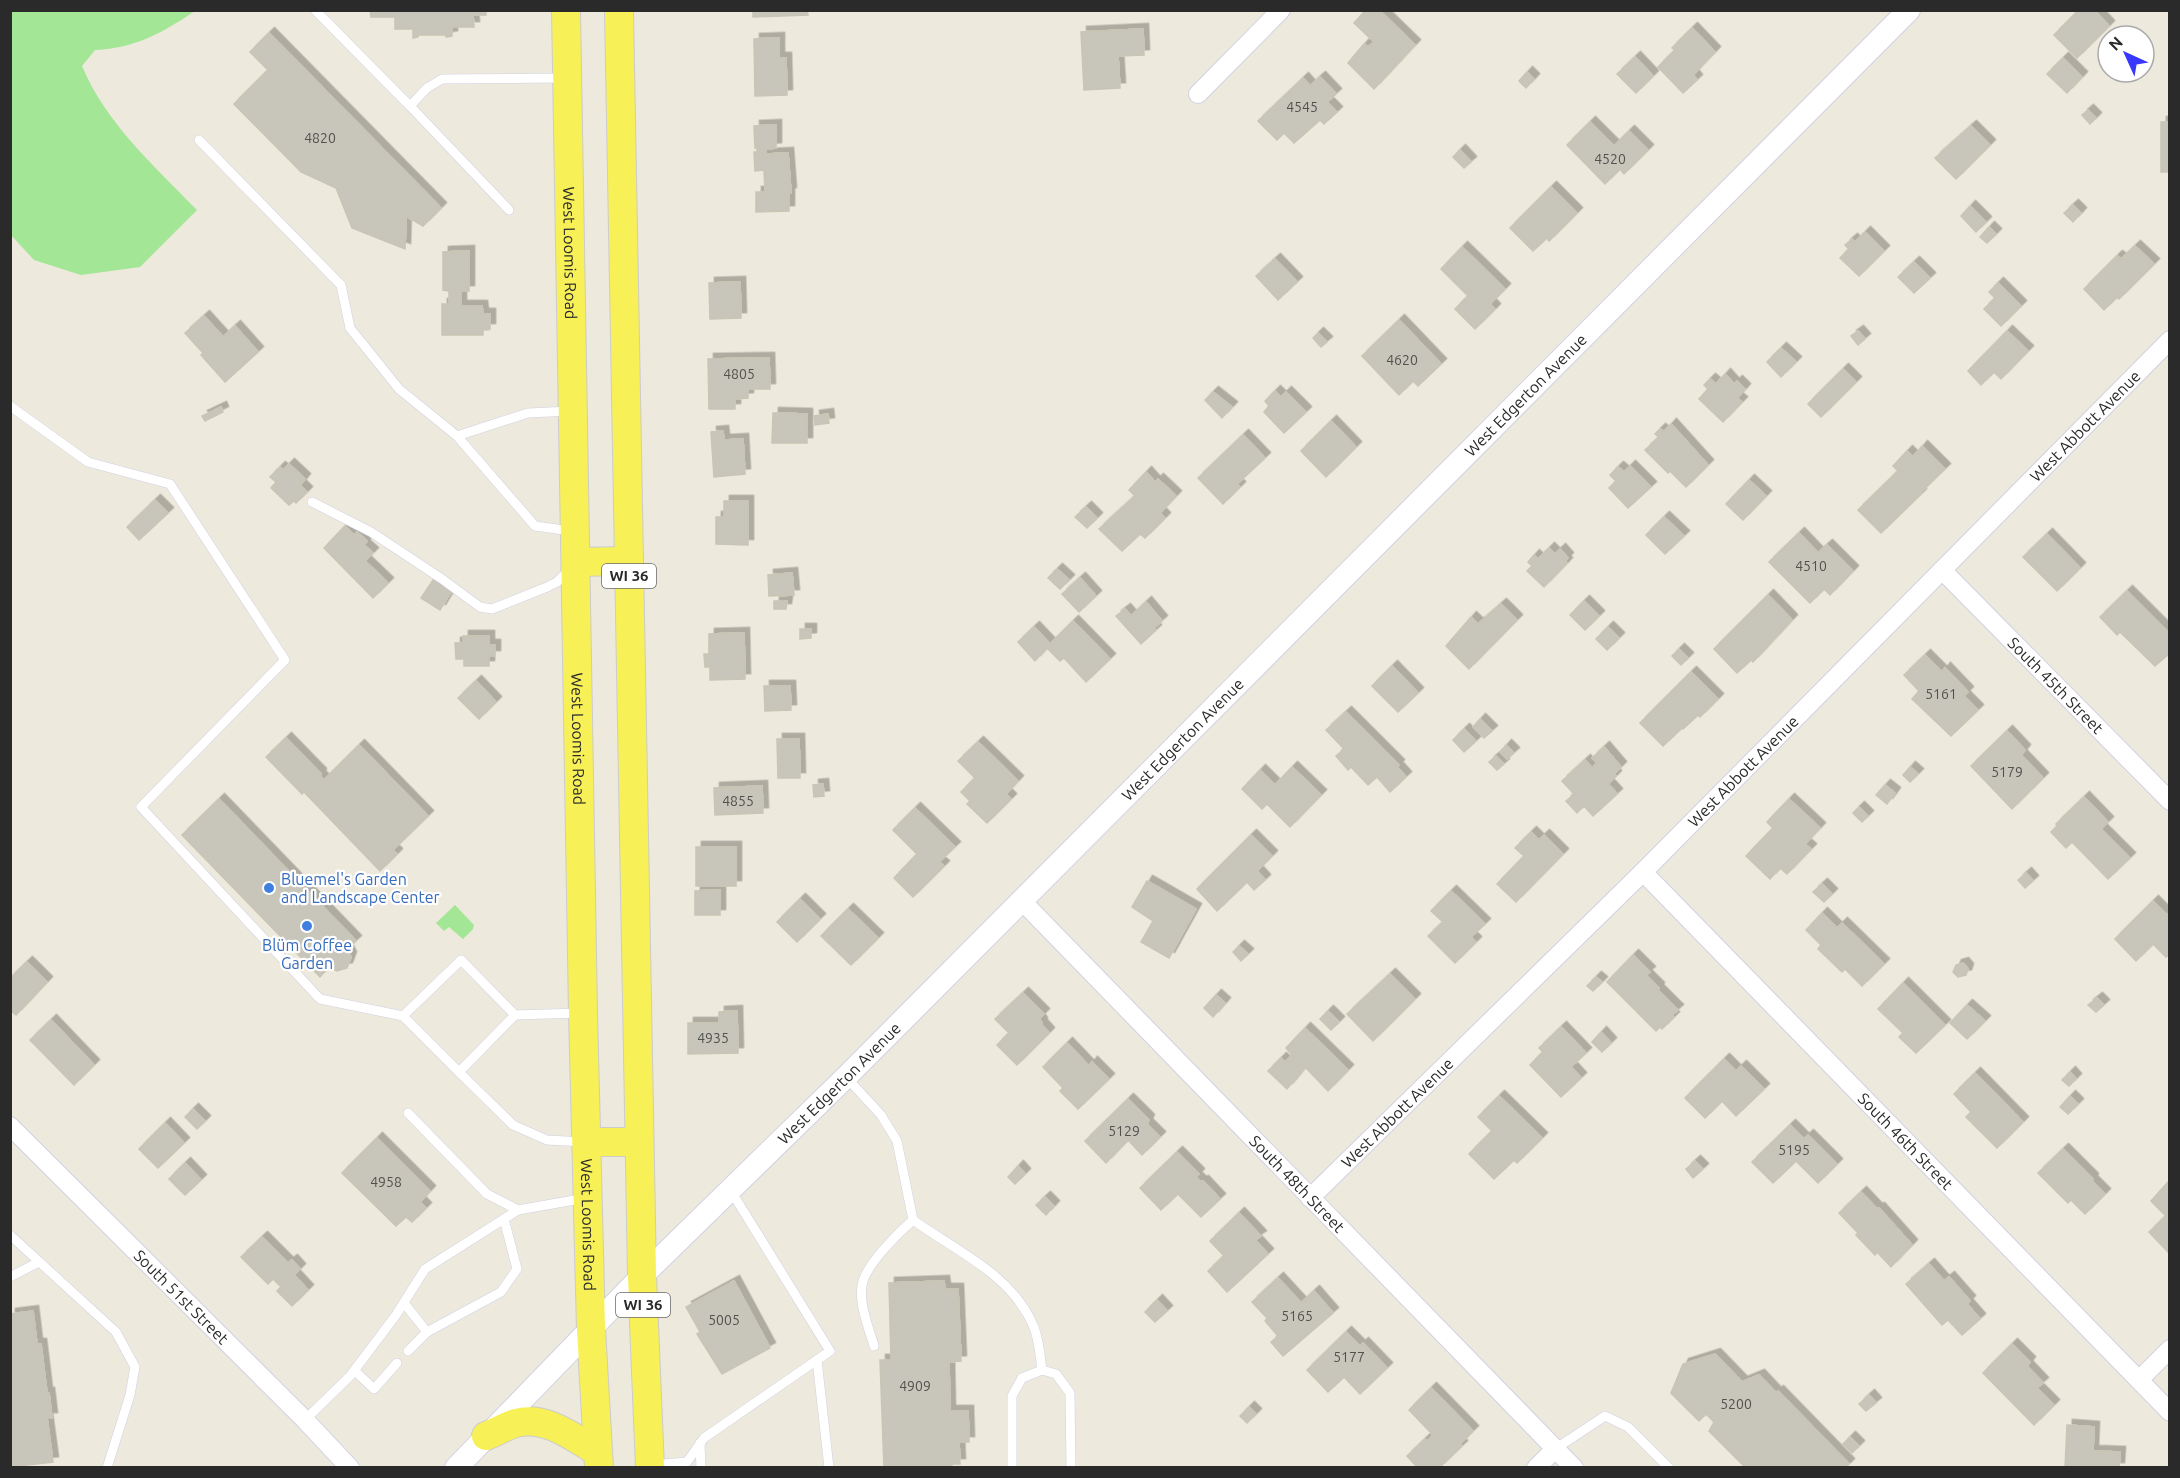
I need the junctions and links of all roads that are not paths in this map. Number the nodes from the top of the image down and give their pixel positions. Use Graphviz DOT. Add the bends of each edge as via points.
graph roads {
  1 [pos="566,10"];
  2 [pos="620,10"];
  3 [pos="1281,10"];
  4 [pos="1909,10"];
  5 [pos="316,11"];
  6 [pos="567,78"];
  7 [pos="1198,94"];
  8 [pos="410,106"];
  9 [pos="199,140"];
  10 [pos="509,210"];
  11 [pos="2169,340"];
  12 [pos="10,406"];
  13 [pos="573,411"];
  14 [pos="457,436"];
  15 [pos="312,502"];
  16 [pos="576,532"];
  17 [pos="629,561"];
  18 [pos="576,562"];
  19 [pos="1942,570"];
  20 [pos="2169,801"];
  21 [pos="1643,872"];
  22 [pos="1021,900"];
  23 [pos="583,1013"];
  24 [pos="515,1015"];
  25 [pos="403,1016"];
  26 [pos="459,1072"];
  27 [pos="846,1077"];
  28 [pos="408,1113"];
  29 [pos="10,1126"];
  30 [pos="587,1142"];
  31 [pos="639,1142"];
  32 [pos="731,1191"];
  33 [pos="588,1198"];
  34 [pos="1310,1198"];
  35 [pos="518,1210"];
  36 [pos="504,1219"];
  37 [pos="913,1220"];
  38 [pos="10,1235"];
  39 [pos="39,1262"];
  40 [pos="642,1276"];
  41 [pos="10,1277"];
  42 [pos="404,1302"];
  43 [pos="591,1329"];
  44 [pos="427,1332"];
  45 [pos="874,1346"];
  46 [pos="2169,1349"];
  47 [pos="408,1352"];
  48 [pos="817,1360"];
  49 [pos="397,1363"];
  50 [pos="1042,1370"];
  51 [pos="355,1371"];
  52 [pos="2139,1380"];
  53 [pos="2169,1412"];
  54 [pos="305,1420"];
  55 [pos="486,1436"];
  56 [pos="700,1443"];
  57 [pos="1555,1449"];
  58 [pos="598,1460"];
  59 [pos="107,1467"];
  60 [pos="350,1467"];
  61 [pos="456,1467"];
  62 [pos="650,1467"];
  63 [pos="701,1467"];
  64 [pos="829,1467"];
  65 [pos="1012,1467"];
  66 [pos="1071,1467"];
  67 [pos="1536,1467"];
  68 [pos="1574,1467"];
  69 [pos="1669,1467"];
  1 -- 6 [label="main road, West Loomis Road"];
  2 -- 17 [label="main road, WI 36"];
  3 -- 7 [label="street"];
  4 -- 22 [label="street, West Edgerton Avenue"];
  5 -- 8 [label="lane"];
  6 -- 8 [label="lane" via="442,79"];
  6 -- 13 [label="main road, West Loomis Road"];
  8 -- 10 [label="lane"];
  9 -- 14 [label="lane" via="341,285 350,328 399,389"];
  11 -- 19 [label="street, West Abbott Avenue"];
  12 -- 25 [label="lane" via="88,462 170,484 285,660 141,807 320,999"];
  13 -- 14 [label="lane" via="528,413"];
  13 -- 16 [label="main road, West Loomis Road"];
  14 -- 16 [label="lane" via="535,526"];
  15 -- 18 [label="lane" via="371,532 480,607 492,609 557,582"];
  16 -- 18 [label="main road, West Loomis Road"];
  17 -- 18 [label="main road"];
  17 -- 31 [label="main road, WI 36"];
  18 -- 23 [label="main road, West Loomis Road"];
  19 -- 20 [label="street, South 45th Street"];
  19 -- 21 [label="street, West Abbott Avenue"];
  21 -- 34 [label="street, West Abbott Avenue"];
  21 -- 52 [label="street, South 46th Street"];
  22 -- 27 [label="street, West Edgerton Avenue"];
  22 -- 34 [label="street, South 48th Street"];
  23 -- 24 [label="lane"];
  23 -- 30 [label="main road, West Loomis Road"];
  24 -- 25 [label="lane" via="461,960"];
  24 -- 26 [label="lane"];
  25 -- 26 [label="lane"];
  26 -- 30 [label="lane" via="513,1125 547,1140"];
  27 -- 32 [label="street, West Edgerton Avenue"];
  27 -- 37 [label="lane" via="897,1141"];
  28 -- 35 [label="lane" via="487,1194"];
  29 -- 54 [label="street, South 51st Street"];
  30 -- 31 [label="main road"];
  30 -- 33 [label="main road, West Loomis Road"];
  31 -- 40 [label="main road, WI 36"];
  32 -- 40 [label="street, West Edgerton Avenue"];
  32 -- 48 [label="lane" via="830,1351"];
  33 -- 35 [label="lane"];
  33 -- 43 [label="main road, West Loomis Road"];
  34 -- 57 [label="street, South 48th Street"];
  35 -- 36 [label="lane"];
  36 -- 42 [label="lane" via="425,1269"];
  36 -- 44 [label="lane" via="517,1269 501,1293"];
  37 -- 45 [label="lane" via="880,1253 862,1282 862,1301"];
  37 -- 50 [label="lane" via="984,1266 1017,1296 1034,1326"];
  38 -- 39 [label="lane"];
  39 -- 41 [label="lane"];
  39 -- 59 [label="lane" via="116,1332 135,1367"];
  40 -- 43 [label="street, West Edgerton Avenue"];
  40 -- 62 [label="main road, WI 36"];
  42 -- 44 [label="lane"];
  42 -- 51 [label="lane"];
  43 -- 55 [label="street, West Edgerton Avenue"];
  43 -- 58 [label="main road, West Loomis Road"];
  44 -- 47 [label="lane"];
  46 -- 52 [label="street"];
  48 -- 56 [label="lane"];
  48 -- 64 [label="lane"];
  49 -- 51 [label="lane" via="374,1389"];
  50 -- 65 [label="lane" via="1022,1378 1012,1396"];
  50 -- 66 [label="lane" via="1056,1374 1070,1393"];
  51 -- 54 [label="lane"];
  52 -- 53 [label="street, South 46th Street"];
  54 -- 60 [label="street, South 51st Street"];
  55 -- 58 [label="main road" via="518,1423 554,1426"];
  55 -- 61 [label="street, West Edgerton Avenue"];
  56 -- 62 [label="lane" via="687,1462"];
  56 -- 63 [label="lane"];
  57 -- 67 [label="street"];
  57 -- 68 [label="street, South 48th Street"];
  57 -- 69 [label="lane" via="1605,1416 1628,1427"];
}
